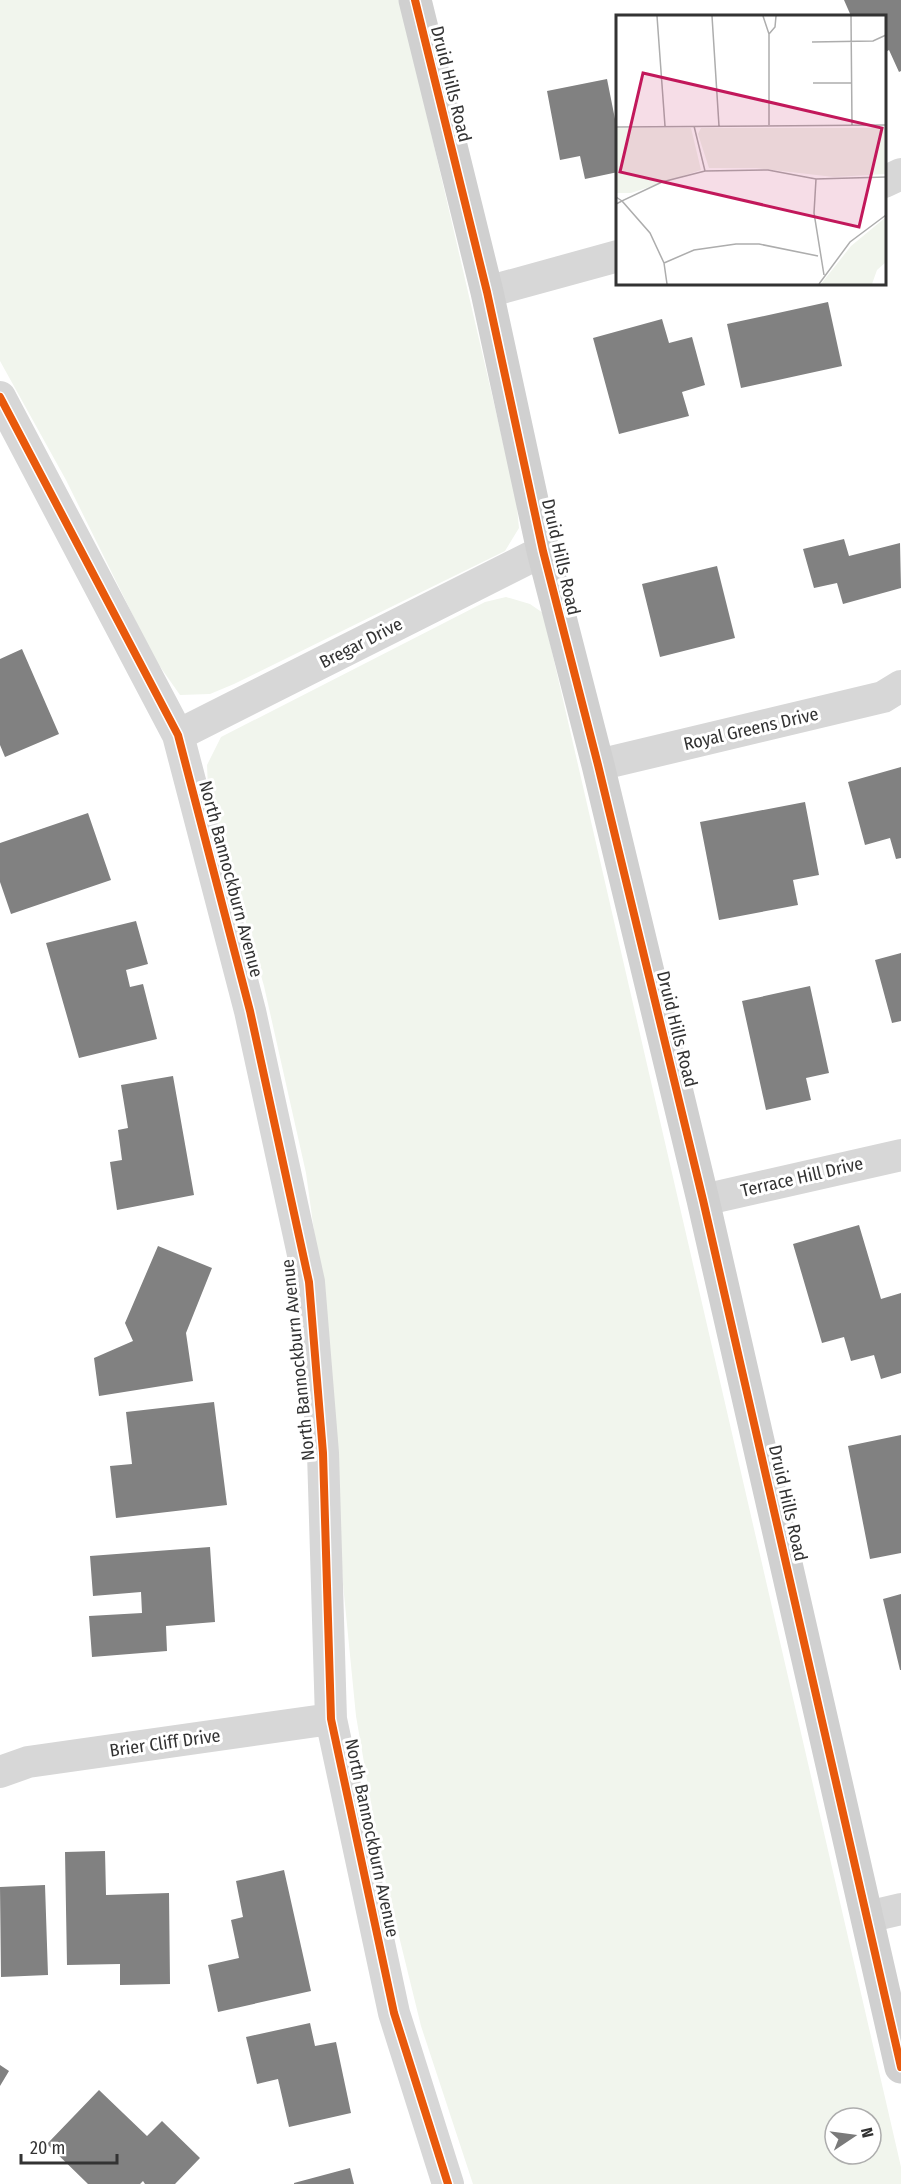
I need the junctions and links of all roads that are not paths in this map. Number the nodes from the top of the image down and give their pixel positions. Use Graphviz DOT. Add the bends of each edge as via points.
graph roads {
  1 [pos="415,0"];
  2 [pos="901,174"];
  3 [pos="886,182"];
  4 [pos="616,257"];
  5 [pos="487,292"];
  6 [pos="0,397"];
  7 [pos="543,551"];
  8 [pos="901,686"];
  9 [pos="178,735"];
  10 [pos="598,765"];
  11 [pos="901,1155"];
  12 [pos="703,1200"];
  13 [pos="331,1719"];
  14 [pos="0,1772"];
  15 [pos="901,1909"];
  16 [pos="867,1917"];
  17 [pos="901,2067"];
  18 [pos="448,2184"];
  1 -- 5 [label="street, Druid Hills Road"];
  2 -- 3 [label="street"];
  4 -- 5 [label="street"];
  5 -- 7 [label="street, Druid Hills Road"];
  6 -- 9 [label="street, North Bannockburn Avenue"];
  7 -- 9 [label="street, Bregar Drive"];
  7 -- 10 [label="street, Druid Hills Road"];
  8 -- 10 [label="street, Royal Greens Drive" via="884,697"];
  9 -- 13 [label="street, North Bannockburn Avenue" via="250,1011 309,1282 323,1453"];
  10 -- 12 [label="street, Druid Hills Road"];
  11 -- 12 [label="street, Terrace Hill Drive"];
  12 -- 16 [label="street, Druid Hills Road"];
  13 -- 14 [label="street, Brier Cliff Drive" via="28,1762"];
  13 -- 18 [label="street, North Bannockburn Avenue" via="394,2013"];
  15 -- 16 [label="street"];
  16 -- 17 [label="street, Druid Hills Road"];
}
